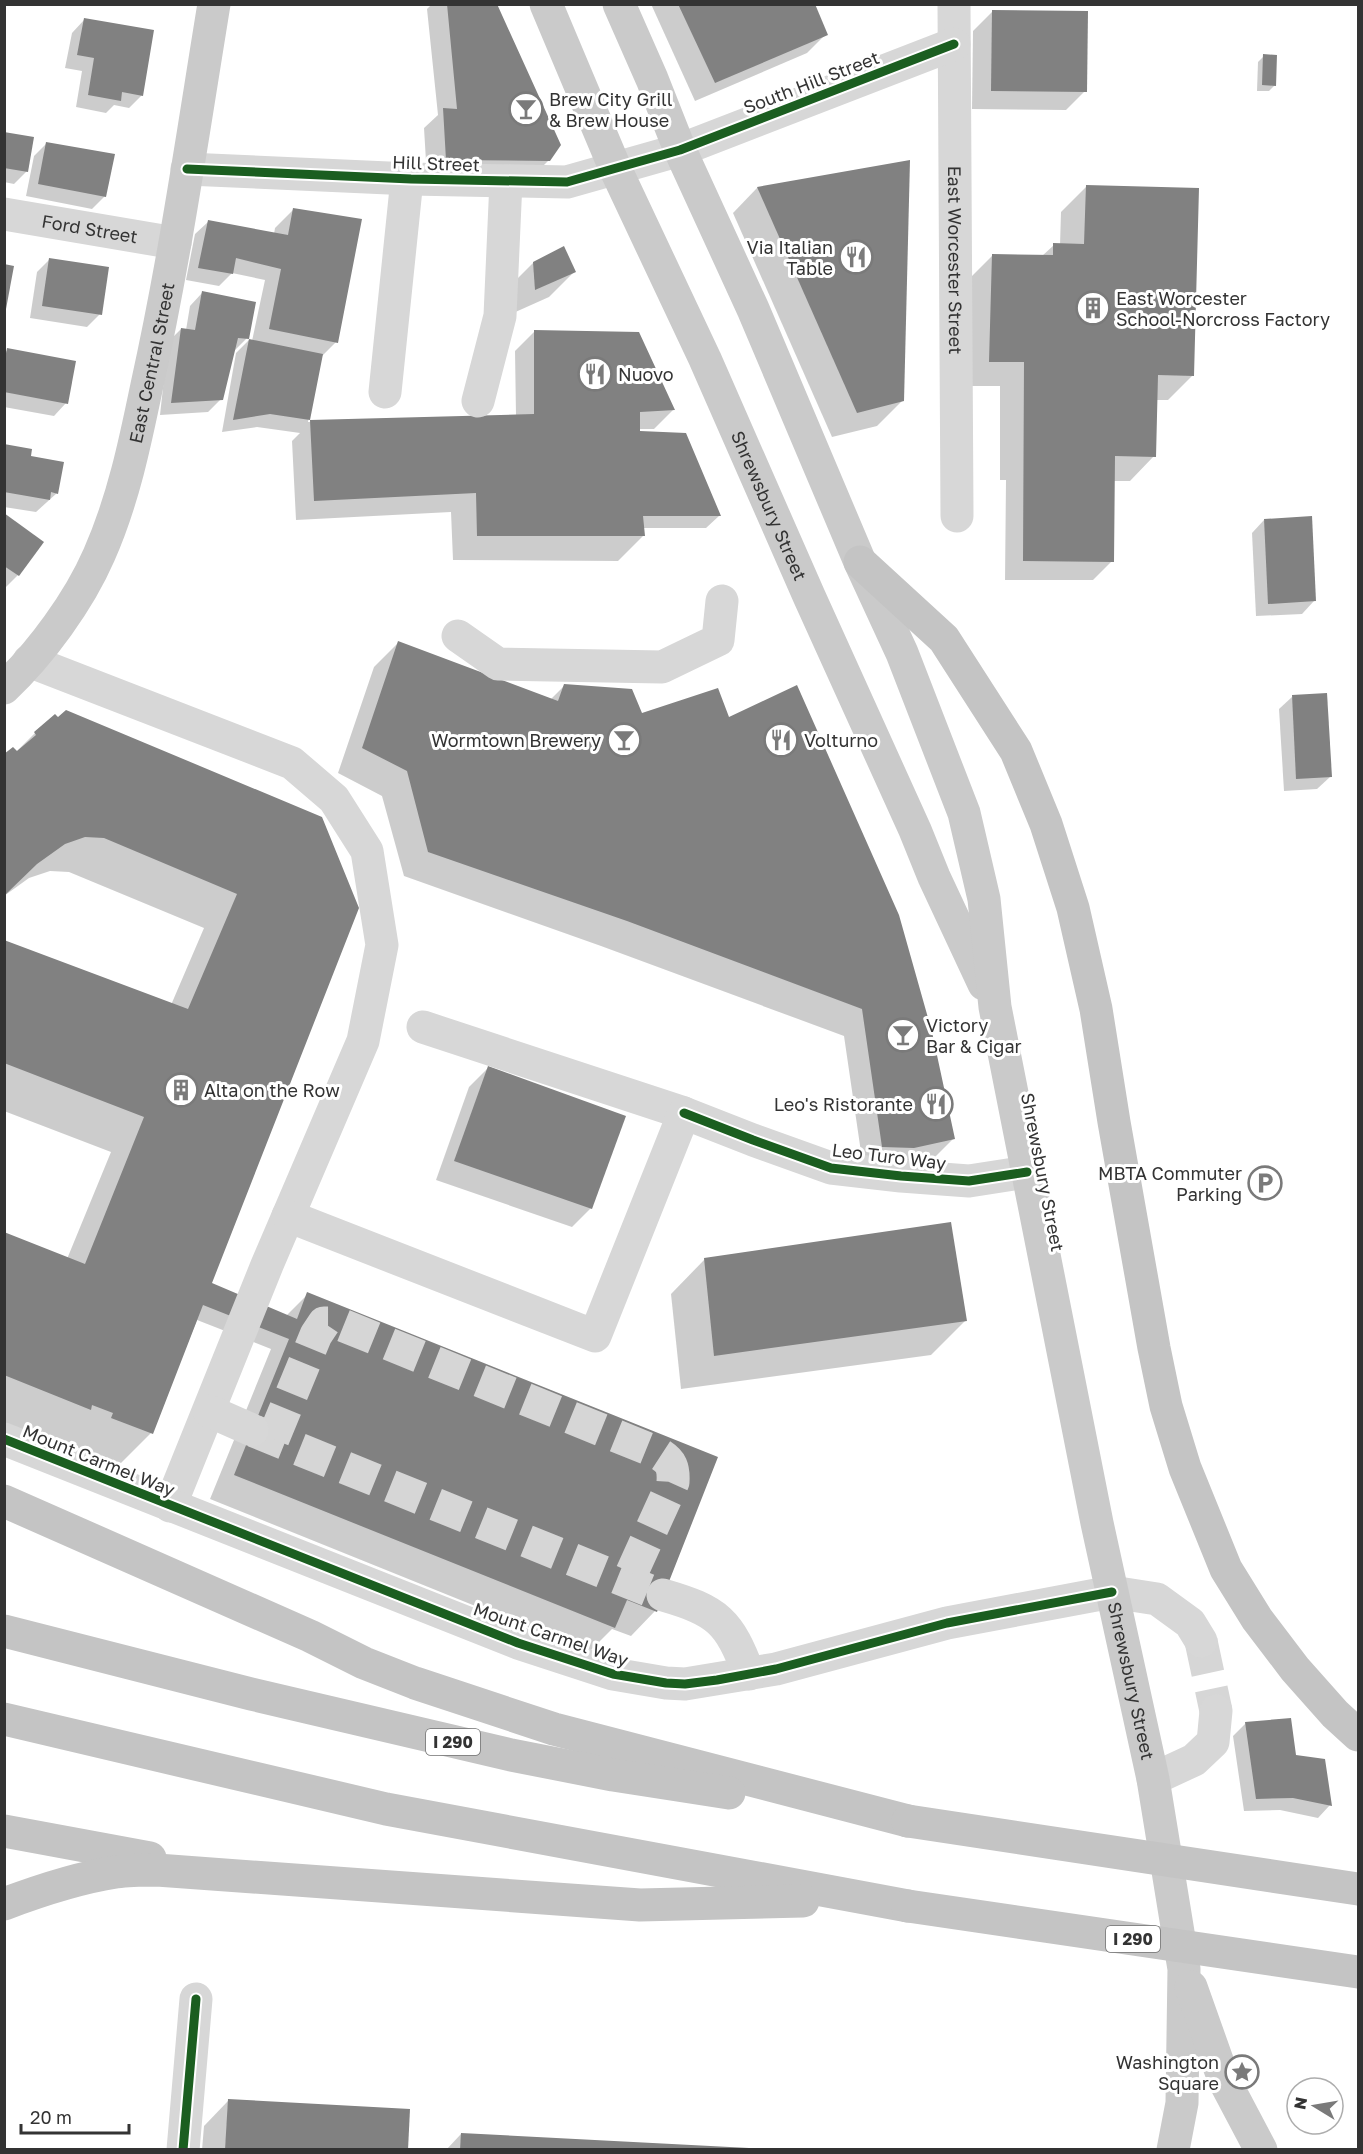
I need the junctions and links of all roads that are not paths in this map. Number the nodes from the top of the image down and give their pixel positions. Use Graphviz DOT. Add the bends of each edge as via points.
graph roads {
  1 [pos="214,4"];
  2 [pos="546,4"];
  3 [pos="619,4"];
  4 [pos="954,4"];
  5 [pos="954,44"];
  6 [pos="680,150"];
  7 [pos="615,168"];
  8 [pos="187,169"];
  9 [pos="407,179"];
  10 [pos="506,181"];
  11 [pos="4,214"];
  12 [pos="175,243"];
  13 [pos="386,392"];
  14 [pos="478,401"];
  15 [pos="957,516"];
  16 [pos="860,562"];
  17 [pos="722,601"];
  18 [pos="458,636"];
  19 [pos="29,661"];
  20 [pos="4,688"];
  21 [pos="995,1007"];
  22 [pos="423,1026"];
  23 [pos="684,1113"];
  24 [pos="1027,1172"];
  25 [pos="288,1216"];
  26 [pos="209,1411"];
  27 [pos="252,1430"];
  28 [pos="4,1439"];
  29 [pos="4,1501"];
  30 [pos="170,1506"];
  31 [pos="1112,1592"];
  32 [pos="663,1596"];
  33 [pos="4,1631"];
  34 [pos="1201,1641"];
  35 [pos="749,1674"];
  36 [pos="1216,1711"];
  37 [pos="4,1719"];
  38 [pos="1359,1735"];
  39 [pos="1153,1779"];
  40 [pos="908,1821"];
  41 [pos="4,1832"];
  42 [pos="239,1874"];
  43 [pos="1359,1890"];
  44 [pos="4,1904"];
  45 [pos="908,1906"];
  46 [pos="1184,1969"];
  47 [pos="1359,1972"];
  48 [pos="196,2000"];
  49 [pos="183,2150"];
  50 [pos="1173,2150"];
  51 [pos="1261,2150"];
  1 -- 8 [label="main road, East Central Street"];
  2 -- 7 [label="main road, Shrewsbury Street"];
  3 -- 6 [label="main road, Shrewsbury Street"];
  4 -- 5 [label="street, East Worcester Street"];
  5 -- 6 [label="street, South Hill Street"];
  5 -- 15 [label="street, East Worcester Street"];
  6 -- 7 [label="street, Hill Street"];
  6 -- 16 [label="main road, Shrewsbury Street" via="753,309"];
  7 -- 10 [label="street, Hill Street" via="567,182"];
  7 -- 21 [label="main road, Shrewsbury Street" via="705,359"];
  8 -- 9 [label="street, Hill Street"];
  8 -- 12 [label="main road, East Central Street"];
  9 -- 10 [label="street, Hill Street"];
  9 -- 13 [label="street"];
  10 -- 14 [label="street" via="500,316"];
  11 -- 12 [label="street, Ford Street"];
  12 -- 19 [label="main road, East Central Street" via="163,313 117,509 82,587"];
  16 -- 21 [label="main road, Shrewsbury Street" via="902,652 964,813 984,899"];
  16 -- 38 [label="highway" via="944,639 1013,746 1046,824 1073,908 1096,1010 1166,1406 1185,1468 1226,1569 1257,1619 1294,1669"];
  17 -- 18 [label="street" via="718,640 662,667 498,664"];
  19 -- 20 [label="main road, East Central Street"];
  19 -- 25 [label="street" via="292,763 334,799 367,851 382,945 363,1041"];
  21 -- 24 [label="main road, Shrewsbury Street"];
  22 -- 23 [label="street, Leo Turo Way"];
  23 -- 24 [label="street, Leo Turo Way" via="831,1168 969,1181"];
  23 -- 25 [label="street" via="595,1336"];
  24 -- 31 [label="main road, Shrewsbury Street"];
  25 -- 26 [label="street"];
  26 -- 27 [label="street"];
  26 -- 30 [label="street"];
  28 -- 30 [label="street, Mount Carmel Way"];
  29 -- 40 [label="highway" via="415,1683 554,1729"];
  30 -- 35 [label="street, Mount Carmel Way" via="518,1643 613,1674 676,1683"];
  31 -- 34 [label="street, Mount Carmel Way" via="1157,1599 1190,1623"];
  31 -- 35 [label="street, Mount Carmel Way" via="947,1623"];
  31 -- 39 [label="main road, Shrewsbury Street"];
  32 -- 35 [label="street" via="700,1609 724,1624 738,1645"];
  33 -- 40 [label="highway, I 290" via="511,1755 613,1775"];
  36 -- 39 [label="street" via="1213,1742 1194,1760"];
  37 -- 45 [label="highway, I 290" via="386,1809"];
  39 -- 46 [label="main road, Shrewsbury Street"];
  40 -- 43 [label="highway, I 290, bridge"];
  41 -- 42 [label="highway"];
  42 -- 44 [label="highway" via="117,1872 77,1880"];
  42 -- 45 [label="highway" via="640,1905 804,1901"];
  45 -- 47 [label="highway, I 290, bridge"];
  46 -- 50 [label="main road, Shrewsbury Street" via="1182,2103"];
  46 -- 51 [label="main road, Shrewsbury Street" via="1224,2080"];
  48 -- 49 [label="street"];
}
